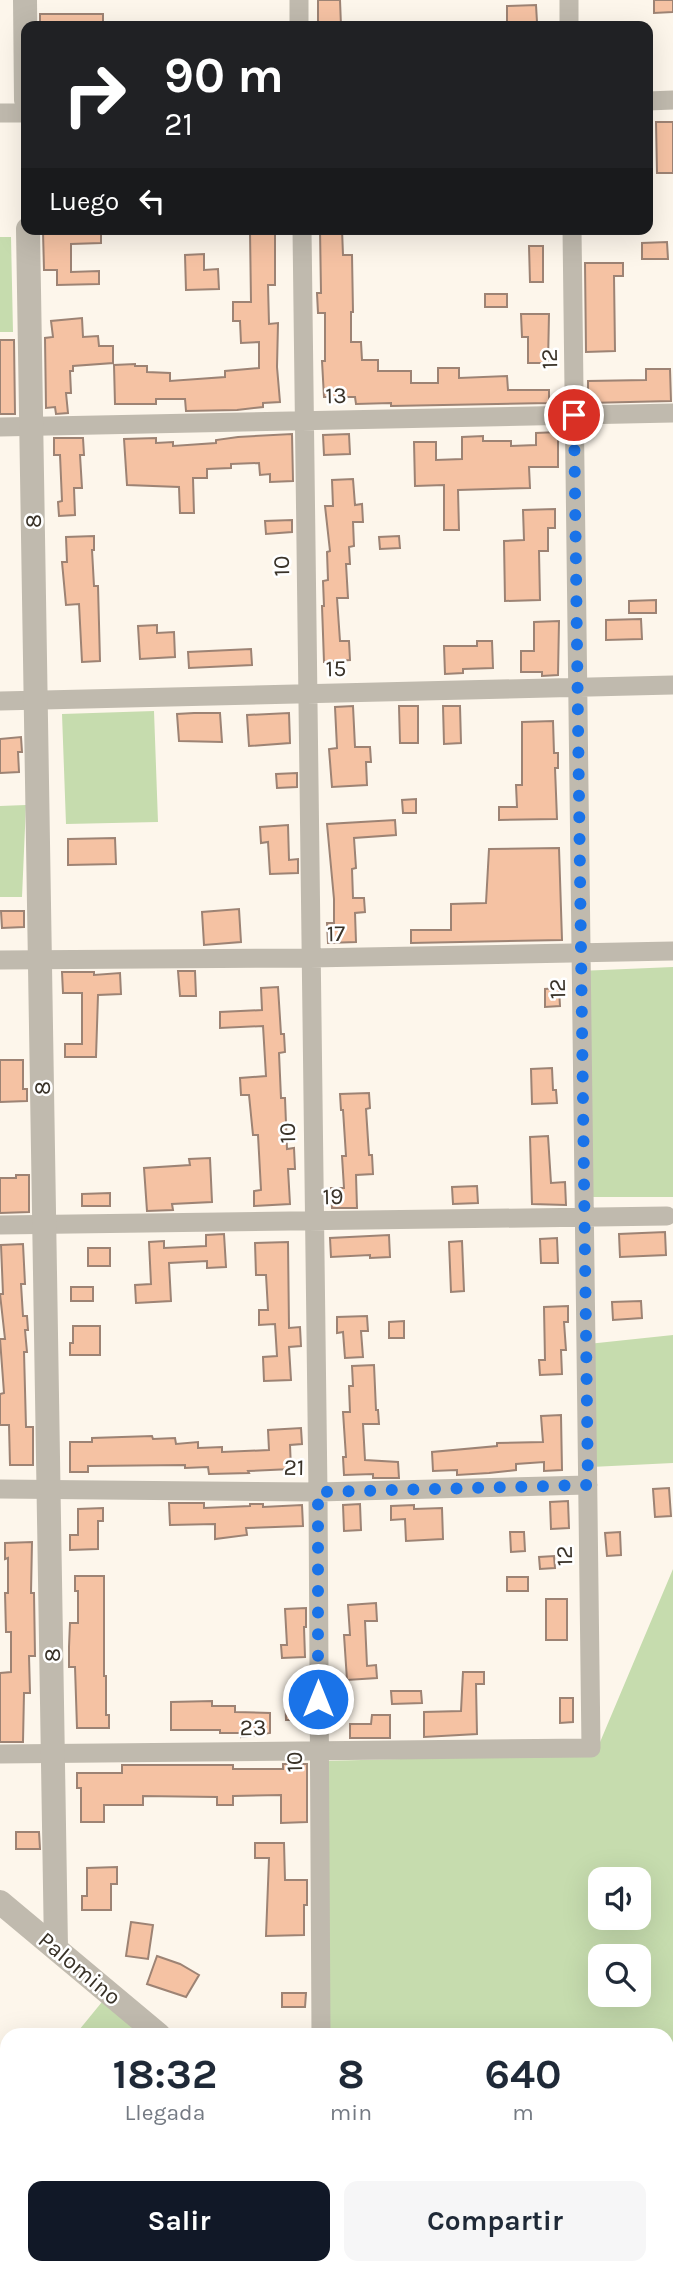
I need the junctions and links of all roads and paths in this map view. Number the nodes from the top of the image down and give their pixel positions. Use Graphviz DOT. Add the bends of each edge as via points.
graph roads {
  1 [pos="25,0"];
  2 [pos="299,0"];
  3 [pos="569,0"];
  4 [pos="25,21"];
  5 [pos="299,21"];
  6 [pos="569,21"];
  7 [pos="673,100"];
  8 [pos="653,101"];
  9 [pos="0,113"];
  10 [pos="21,113"];
  11 [pos="28,235"];
  12 [pos="302,235"];
  13 [pos="572,235"];
  14 [pos="673,413"];
  15 [pos="574,415"];
  16 [pos="304,421"];
  17 [pos="32,426"];
  18 [pos="0,427"];
  19 [pos="673,685"];
  20 [pos="577,687"];
  21 [pos="307,693"];
  22 [pos="36,700"];
  23 [pos="0,701"];
  24 [pos="673,951"];
  25 [pos="581,952"];
  26 [pos="310,958"];
  27 [pos="40,959"];
  28 [pos="0,960"];
  29 [pos="667,1216"];
  30 [pos="584,1217"];
  31 [pos="312,1220"];
  32 [pos="44,1224"];
  33 [pos="0,1225"];
  34 [pos="588,1485"];
  35 [pos="0,1489"];
  36 [pos="49,1489"];
  37 [pos="318,1492"];
  38 [pos="591,1748"];
  39 [pos="318,1751"];
  40 [pos="0,1754"];
  41 [pos="53,1754"];
  42 [pos="0,1902"];
  43 [pos="56,1948"];
  44 [pos="151,2028"];
  45 [pos="321,2028"];
  1 -- 4 [label="street"];
  2 -- 5 [label="street"];
  3 -- 6 [label="street"];
  7 -- 8 [label="street"];
  9 -- 10 [label="street"];
  11 -- 17 [label="street, 8"];
  12 -- 16 [label="street, 10"];
  13 -- 15 [label="street, 12"];
  14 -- 15 [label="street, 13"];
  15 -- 16 [label="street, 13"];
  15 -- 20 [label="street, 12"];
  16 -- 17 [label="street, 13"];
  16 -- 21 [label="street, 10"];
  17 -- 18 [label="street, 13"];
  17 -- 22 [label="street, 8"];
  19 -- 20 [label="street, 15"];
  20 -- 21 [label="street, 15"];
  20 -- 25 [label="street, 12"];
  21 -- 22 [label="street, 15"];
  21 -- 26 [label="street, 10"];
  22 -- 23 [label="street, 15"];
  22 -- 27 [label="street, 8"];
  24 -- 25 [label="street, 17"];
  25 -- 26 [label="street, 17"];
  25 -- 30 [label="street, 12"];
  26 -- 27 [label="street, 17"];
  26 -- 31 [label="street, 10"];
  27 -- 28 [label="street, 17"];
  27 -- 32 [label="street, 8"];
  29 -- 30 [label="street, 19"];
  30 -- 31 [label="street, 19"];
  30 -- 34 [label="street, 12"];
  31 -- 32 [label="street, 19"];
  31 -- 37 [label="street, 10"];
  32 -- 33 [label="street, 19"];
  32 -- 36 [label="street, 8"];
  34 -- 37 [label="street, 21"];
  34 -- 38 [label="street, 12"];
  35 -- 36 [label="street, 21"];
  36 -- 37 [label="street, 21"];
  36 -- 41 [label="street, 8"];
  37 -- 39 [label="street, 10"];
  38 -- 39 [label="street, 23"];
  39 -- 41 [label="street, 23"];
  39 -- 45 [label="street, 10"];
  40 -- 41 [label="street, 23"];
  41 -- 43 [label="street, 8"];
  42 -- 43 [label="street, Palomino"];
  43 -- 44 [label="street, Palomino"];
}
